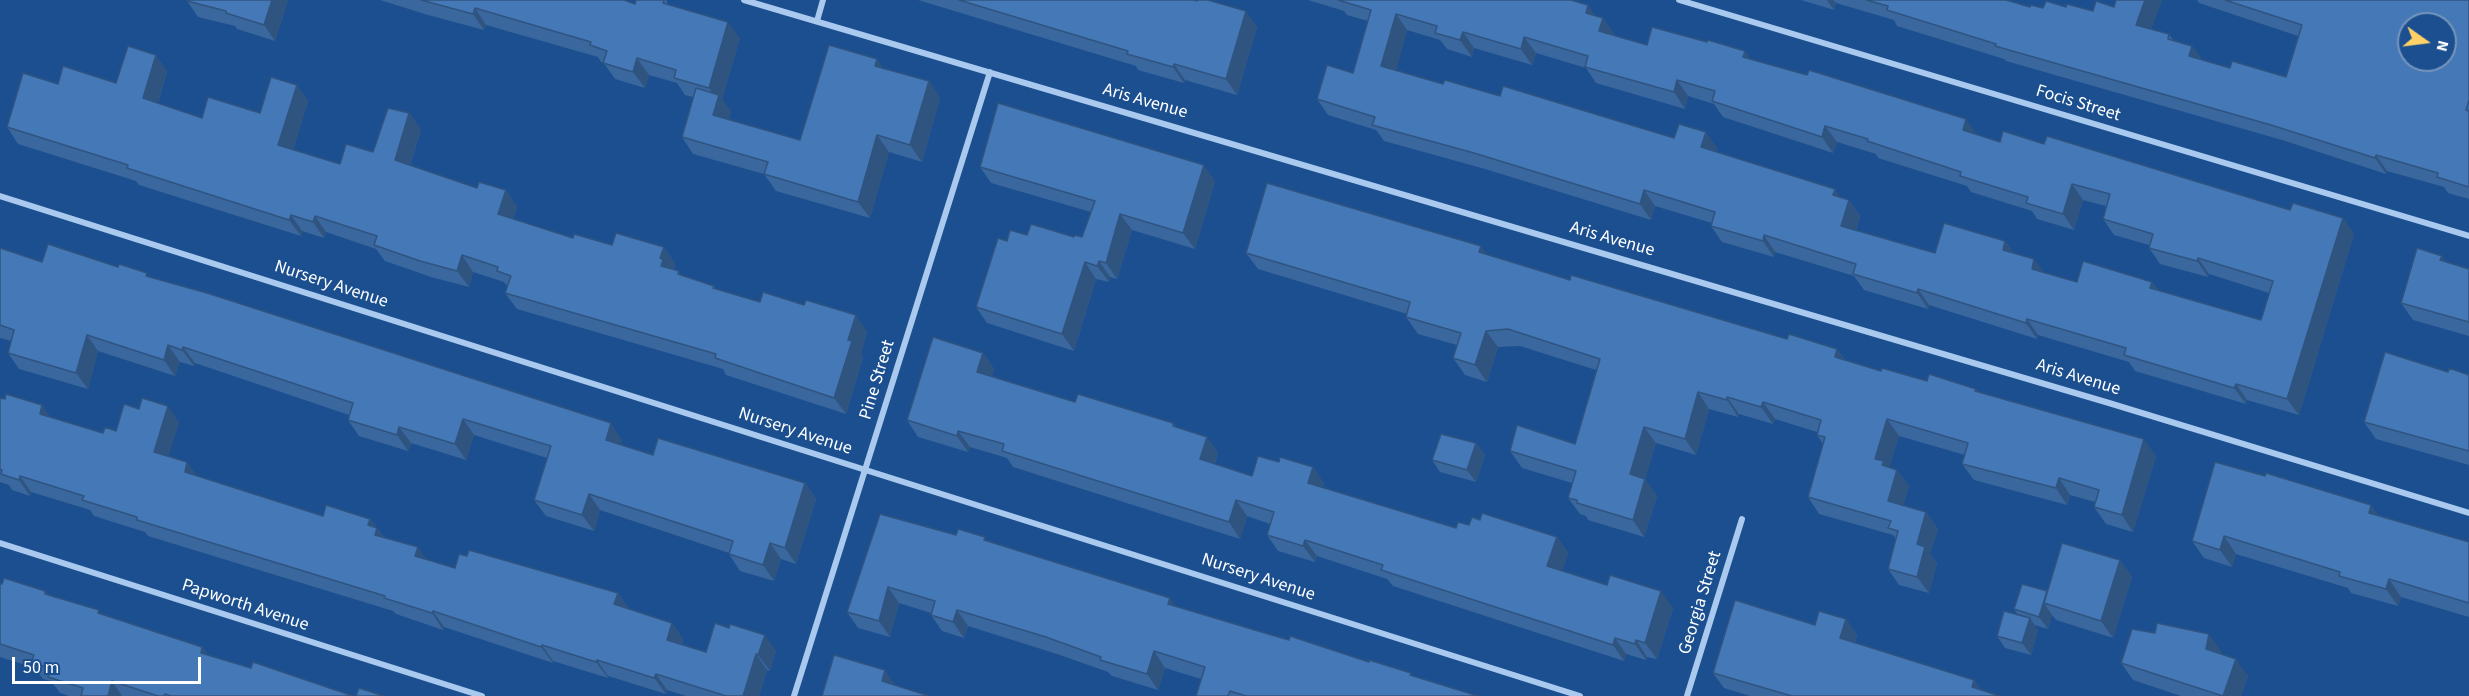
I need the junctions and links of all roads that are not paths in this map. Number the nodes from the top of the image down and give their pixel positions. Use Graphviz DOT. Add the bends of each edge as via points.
graph roads {
  1 [pos="744,0"];
  2 [pos="823,0"];
  3 [pos="1679,0"];
  4 [pos="817,21"];
  5 [pos="990,72"];
  6 [pos="0,196"];
  7 [pos="2469,236"];
  8 [pos="865,470"];
  9 [pos="2469,513"];
  10 [pos="1742,519"];
  11 [pos="0,543"];
  12 [pos="482,696"];
  13 [pos="794,696"];
  14 [pos="1580,696"];
  15 [pos="1687,696"];
  1 -- 4 [label="street, Aris Avenue"];
  2 -- 4 [label="street"];
  3 -- 7 [label="street, Focis Street"];
  4 -- 5 [label="street, Aris Avenue"];
  5 -- 8 [label="street, Pine Street"];
  5 -- 9 [label="street, Aris Avenue"];
  6 -- 8 [label="street, Nursery Avenue"];
  8 -- 13 [label="street, Pine Street"];
  8 -- 14 [label="street, Nursery Avenue"];
  10 -- 15 [label="street, Georgia Street"];
  11 -- 12 [label="street, Papworth Avenue"];
}
